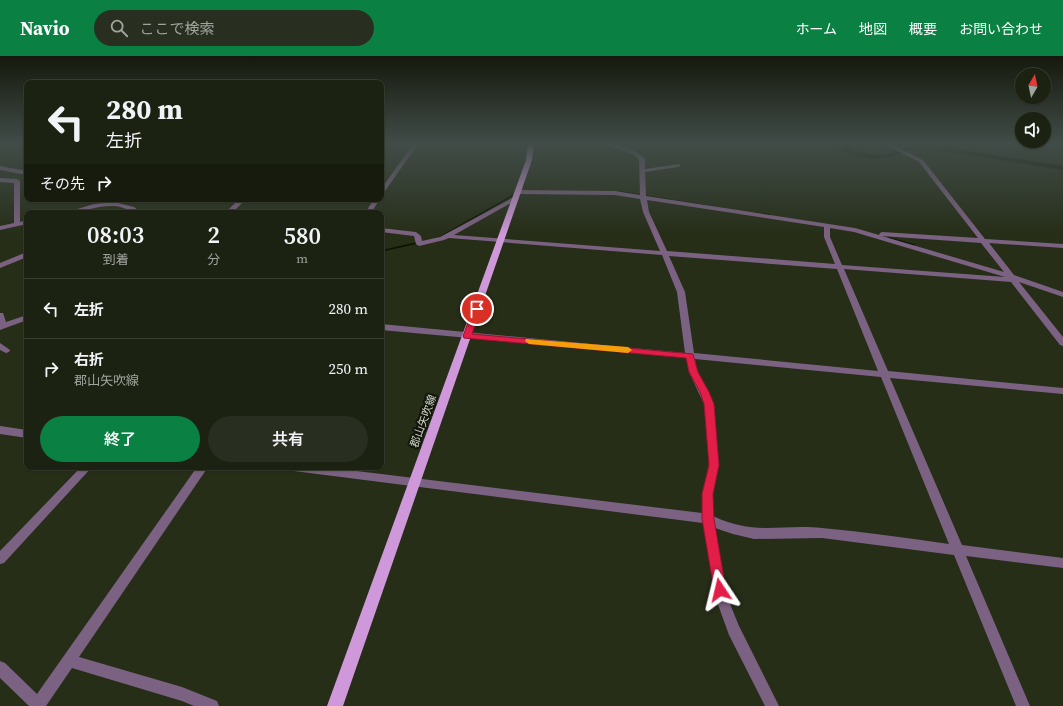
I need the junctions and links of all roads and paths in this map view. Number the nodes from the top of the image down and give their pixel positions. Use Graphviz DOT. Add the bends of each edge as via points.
graph roads {
  1 [pos="394,174"];
  2 [pos="524,174"];
  3 [pos="642,174"];
  4 [pos="931,174"];
  5 [pos="0,180"];
  6 [pos="384,189"];
  7 [pos="517,195"];
  8 [pos="643,197"];
  9 [pos="111,202"];
  10 [pos="240,202"];
  11 [pos="108,204"];
  12 [pos="81,210"];
  13 [pos="134,210"];
  14 [pos="231,210"];
  15 [pos="24,223"];
  16 [pos="17,224"];
  17 [pos="827,226"];
  18 [pos="0,228"];
  19 [pos="384,230"];
  20 [pos="868,233"];
  21 [pos="449,235"];
  22 [pos="501,241"];
  23 [pos="983,241"];
  24 [pos="1063,246"];
  25 [pos="665,253"];
  26 [pos="24,255"];
  27 [pos="0,266"];
  28 [pos="841,268"];
  29 [pos="1014,278"];
  30 [pos="1063,295"];
  31 [pos="0,315"];
  32 [pos="24,318"];
  33 [pos="2,327"];
  34 [pos="384,327"];
  35 [pos="467,336"];
  36 [pos="1063,343"];
  37 [pos="690,356"];
  38 [pos="885,374"];
  39 [pos="1063,391"];
  40 [pos="2,433"];
  41 [pos="24,434"];
  42 [pos="84,470"];
  43 [pos="201,470"];
  44 [pos="313,470"];
  45 [pos="414,483"];
  46 [pos="708,519"];
  47 [pos="959,550"];
  48 [pos="0,559"];
  49 [pos="1063,563"];
  50 [pos="70,660"];
  51 [pos="0,668"];
  52 [pos="38,706"];
  53 [pos="212,706"];
  54 [pos="335,706"];
  55 [pos="772,706"];
  56 [pos="1023,706"];
  1 -- 6 [label="street"];
  2 -- 7 [label="main road, 郡山矢吹線"];
  3 -- 8 [label="street"];
  4 -- 23 [label="street"];
  5 -- 16 [label="street" via="17,181"];
  7 -- 8 [label="street" via="615,192"];
  7 -- 21 [label="street"];
  7 -- 22 [label="main road, 郡山矢吹線"];
  8 -- 17 [label="street"];
  8 -- 25 [label="street" via="646,212"];
  9 -- 11 [label="street"];
  10 -- 14 [label="street"];
  11 -- 12 [label="street"];
  11 -- 13 [label="street"];
  15 -- 16 [label="street"];
  16 -- 18 [label="street"];
  17 -- 20 [label="street"];
  17 -- 28 [label="street" via="827,237"];
  19 -- 21 [label="street" via="416,234 419,244"];
  20 -- 23 [label="street"];
  20 -- 29 [label="street"];
  21 -- 22 [label="street"];
  22 -- 25 [label="street"];
  22 -- 35 [label="main road, 郡山矢吹線"];
  23 -- 24 [label="street"];
  23 -- 29 [label="street"];
  25 -- 28 [label="street"];
  25 -- 37 [label="street" via="681,292"];
  26 -- 27 [label="street"];
  28 -- 29 [label="street"];
  28 -- 38 [label="street"];
  29 -- 30 [label="street"];
  29 -- 36 [label="street"];
  31 -- 33 [label="street"];
  32 -- 33 [label="street"];
  34 -- 35 [label="street"];
  35 -- 37 [label="street"];
  35 -- 45 [label="main road, 郡山矢吹線"];
  37 -- 38 [label="street"];
  37 -- 46 [label="street" via="693,372 709,404 714,465 707,494"];
  38 -- 39 [label="street"];
  38 -- 47 [label="street"];
  40 -- 41 [label="street"];
  42 -- 48 [label="street"];
  43 -- 50 [label="street"];
  44 -- 45 [label="street"];
  45 -- 46 [label="street"];
  45 -- 54 [label="main road, 郡山矢吹線"];
  46 -- 47 [label="street" via="749,533 811,532"];
  46 -- 55 [label="street" via="722,599 734,630"];
  47 -- 49 [label="street"];
  47 -- 56 [label="street"];
  50 -- 52 [label="street"];
  50 -- 53 [label="street"];
  51 -- 52 [label="street"];
}
